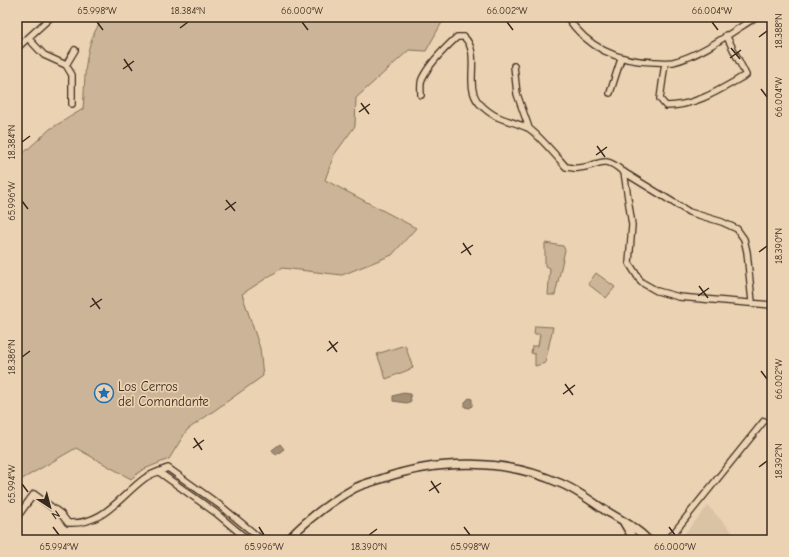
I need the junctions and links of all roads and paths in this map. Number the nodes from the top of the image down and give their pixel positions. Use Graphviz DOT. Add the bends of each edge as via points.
graph roads {
  1 [pos="51,17"];
  2 [pos="567,17"];
  3 [pos="635,17"];
  4 [pos="654,17"];
  5 [pos="756,17"];
  6 [pos="726,35"];
  7 [pos="28,38"];
  8 [pos="17,48"];
  9 [pos="74,50"];
  10 [pos="621,59"];
  11 [pos="665,62"];
  12 [pos="66,65"];
  13 [pos="514,66"];
  14 [pos="610,93"];
  15 [pos="421,95"];
  16 [pos="72,104"];
  17 [pos="529,128"];
  18 [pos="624,172"];
  19 [pos="752,302"];
  20 [pos="772,304"];
  21 [pos="764,421"];
  22 [pos="159,472"];
  23 [pos="17,517"];
  24 [pos="622,519"];
  25 [pos="248,540"];
  26 [pos="262,540"];
  27 [pos="288,540"];
  28 [pos="634,540"];
  29 [pos="648,540"];
  30 [pos="668,540"];
  1 -- 7 [label="street"];
  2 -- 10 [label="street" via="575,29 593,45"];
  3 -- 4 [label="street"];
  5 -- 6 [label="street"];
  6 -- 11 [label="street" via="698,52 673,62"];
  6 -- 11 [label="street" via="746,75 712,95 666,106 660,99"];
  7 -- 8 [label="street"];
  7 -- 12 [label="street" via="44,55"];
  9 -- 12 [label="street"];
  10 -- 11 [label="street"];
  10 -- 14 [label="street"];
  12 -- 16 [label="street" via="72,75"];
  13 -- 17 [label="street" via="517,94"];
  15 -- 17 [label="street" via="421,80 457,37 464,37 469,42 472,53 474,92 478,102 496,118"];
  17 -- 18 [label="street" via="566,167 579,168 604,161 614,163"];
  18 -- 19 [label="street" via="689,212 722,222 737,230 744,239 747,252"];
  18 -- 19 [label="street" via="632,226 629,264 641,282 657,291 679,297"];
  19 -- 20 [label="street"];
  21 -- 30 [label="street"];
  22 -- 23 [label="street" via="146,477 102,515 80,524 68,523 61,514 34,494"];
  22 -- 25 [label="street"];
  22 -- 26 [label="street" via="168,468 221,506"];
  24 -- 27 [label="street" via="562,484 535,474 514,469 458,464 405,471 356,487 311,517"];
  24 -- 28 [label="street"];
  24 -- 29 [label="street"];
}
